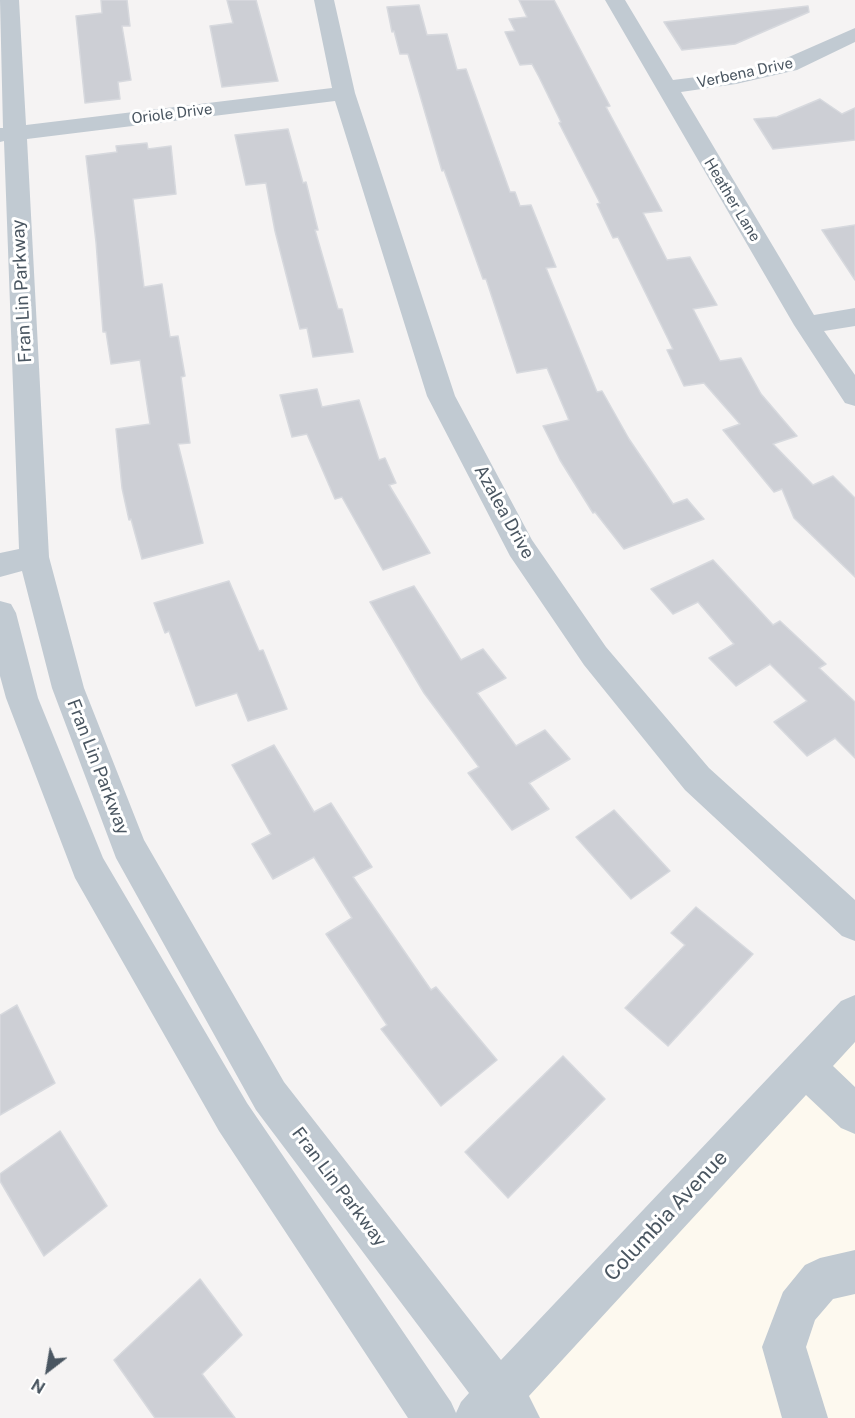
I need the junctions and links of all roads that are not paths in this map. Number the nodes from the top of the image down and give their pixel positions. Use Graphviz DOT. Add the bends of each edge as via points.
graph roads {
  1 [pos="9,0"];
  2 [pos="324,0"];
  3 [pos="615,0"];
  4 [pos="855,34"];
  5 [pos="666,88"];
  6 [pos="344,93"];
  7 [pos="7,134"];
  8 [pos="855,317"];
  9 [pos="807,325"];
  10 [pos="855,396"];
  11 [pos="34,556"];
  12 [pos="0,565"];
  13 [pos="0,613"];
  14 [pos="855,924"];
  15 [pos="855,1014"];
  16 [pos="805,1067"];
  17 [pos="855,1114"];
  18 [pos="855,1272"];
  19 [pos="497,1411"];
  20 [pos="435,1418"];
  21 [pos="805,1418"];
  1 -- 7 [label="street, Fran Lin Parkway"];
  2 -- 6 [label="street, Azalea Drive"];
  3 -- 5 [label="street, Heather Lane"];
  4 -- 5 [label="street, Verbena Drive" via="780,68"];
  5 -- 9 [label="street, Heather Lane"];
  6 -- 7 [label="street, Oriole Drive"];
  6 -- 14 [label="street, Azalea Drive" via="441,396 521,548 595,656 697,779"];
  7 -- 11 [label="street, Fran Lin Parkway"];
  8 -- 9 [label="street"];
  9 -- 10 [label="street, Heather Lane"];
  11 -- 12 [label="street"];
  11 -- 19 [label="street, Fran Lin Parkway" via="68,688 129,847 270,1096"];
  13 -- 20 [label="street" via="22,698 88,866 233,1117"];
  15 -- 16 [label="street, Columbia Avenue"];
  16 -- 17 [label="street"];
  16 -- 19 [label="street, Columbia Avenue"];
  18 -- 21 [label="street" via="820,1280 798,1307 784,1347"];
}
